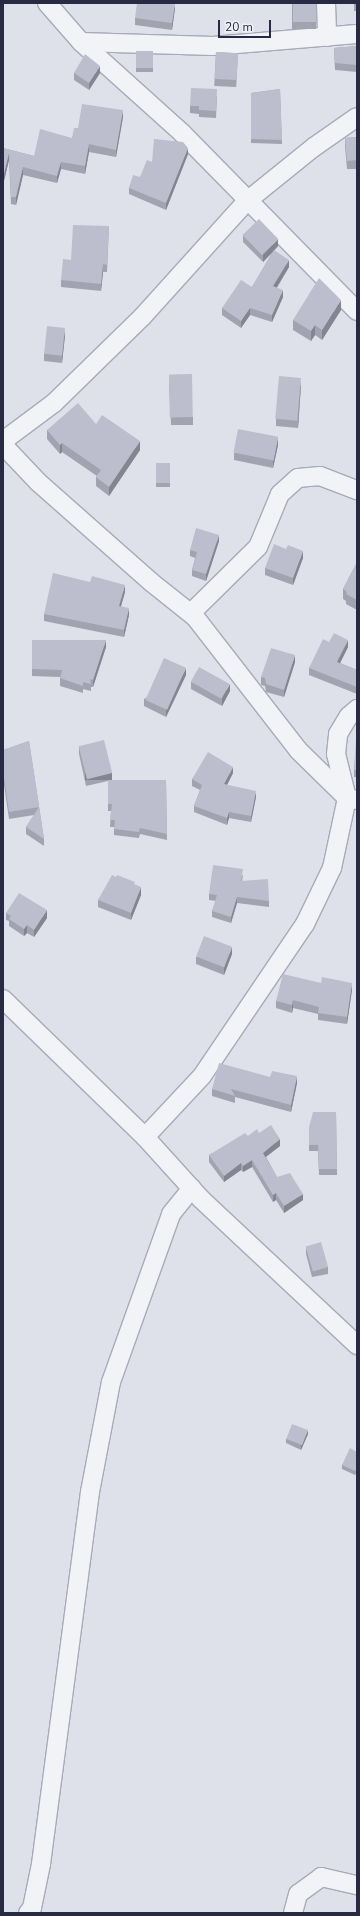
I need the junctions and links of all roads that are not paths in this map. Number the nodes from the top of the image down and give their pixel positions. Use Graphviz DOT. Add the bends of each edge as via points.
graph roads {
  1 [pos="47,3"];
  2 [pos="326,3"];
  3 [pos="357,34"];
  4 [pos="327,37"];
  5 [pos="81,42"];
  6 [pos="357,117"];
  7 [pos="247,200"];
  8 [pos="357,311"];
  9 [pos="3,441"];
  10 [pos="3,445"];
  11 [pos="357,490"];
  12 [pos="191,613"];
  13 [pos="357,709"];
  14 [pos="352,799"];
  15 [pos="3,999"];
  16 [pos="145,1137"];
  17 [pos="192,1188"];
  18 [pos="357,1345"];
  19 [pos="357,1885"];
  20 [pos="28,1913"];
  21 [pos="293,1913"];
  1 -- 5 [label="street"];
  2 -- 4 [label="street"];
  3 -- 4 [label="street"];
  4 -- 5 [label="street" via="213,46"];
  5 -- 7 [label="street" via="183,134"];
  6 -- 7 [label="street"];
  7 -- 8 [label="street"];
  7 -- 9 [label="street" via="143,316 54,403"];
  10 -- 12 [label="street" via="38,482 151,582"];
  11 -- 12 [label="street" via="320,476 298,478 280,494 258,547"];
  12 -- 14 [label="street" via="298,750"];
  13 -- 14 [label="street" via="349,716 338,734 336,754"];
  14 -- 16 [label="street" via="332,868 305,924 202,1076"];
  15 -- 16 [label="street"];
  16 -- 17 [label="street"];
  17 -- 18 [label="street"];
  17 -- 20 [label="street" via="171,1214 111,1382 90,1492 40,1864 32,1908"];
  19 -- 21 [label="street" via="321,1878 298,1894"];
}
